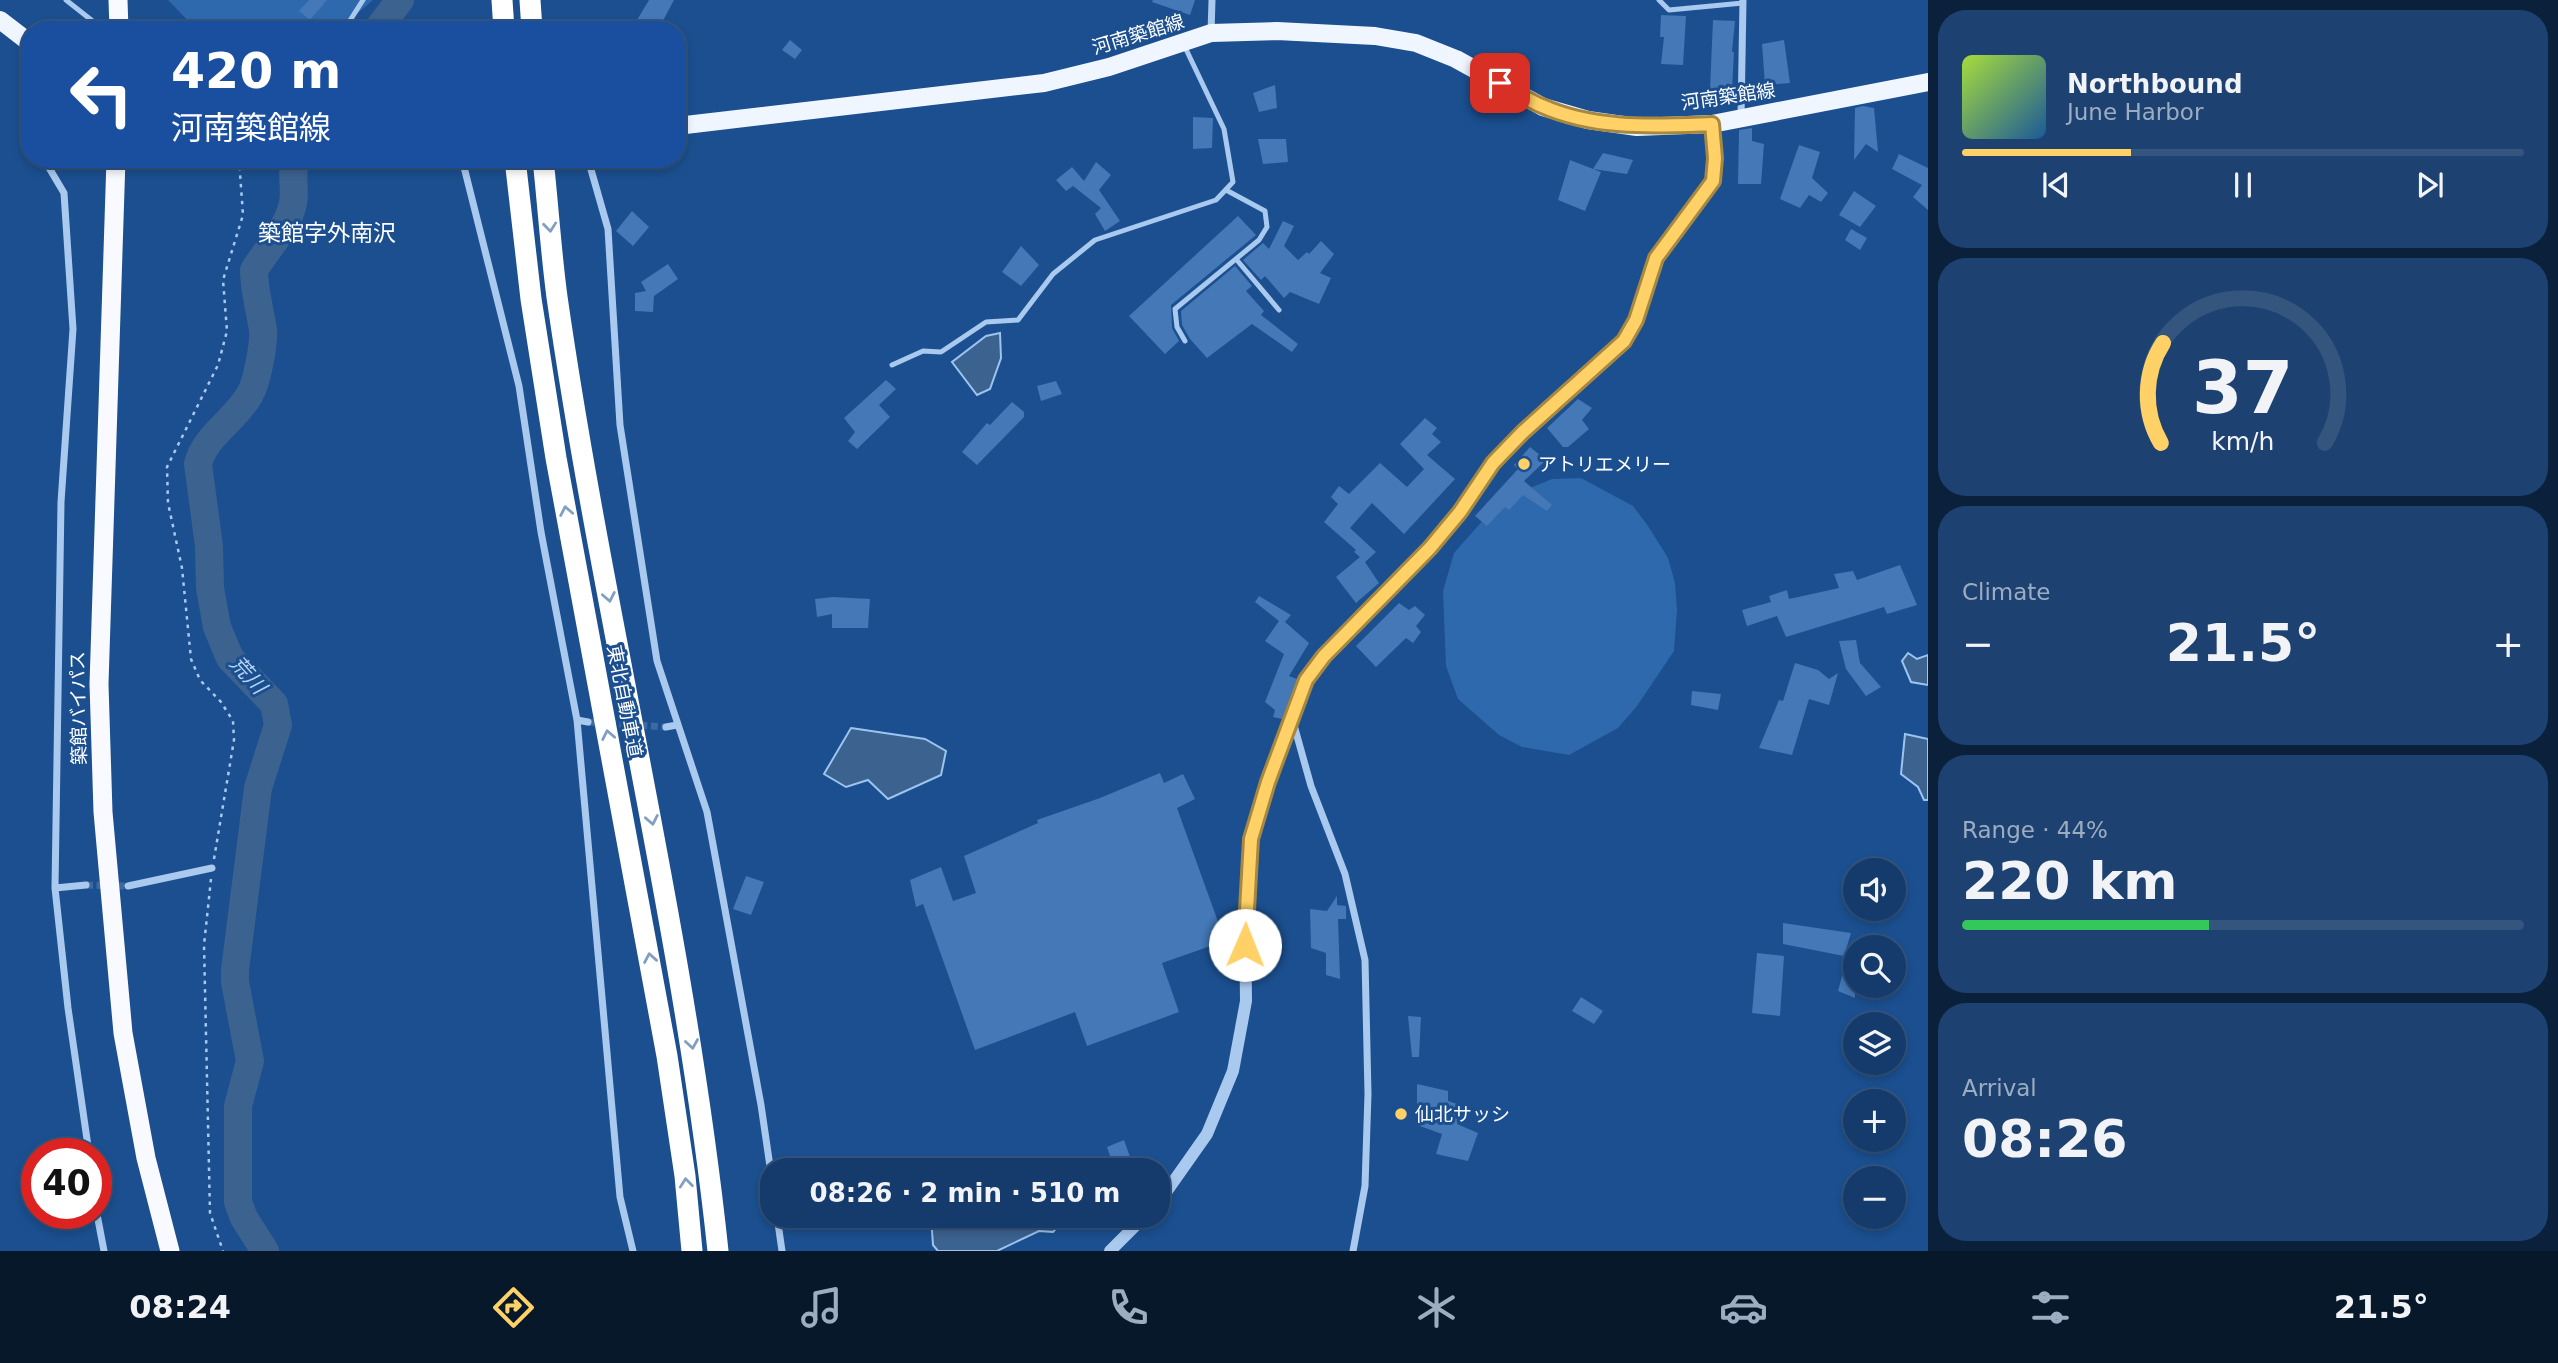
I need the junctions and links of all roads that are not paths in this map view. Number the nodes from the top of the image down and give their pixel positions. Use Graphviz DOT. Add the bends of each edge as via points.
graph roads {
  1 [pos="66,0"];
  2 [pos="118,0"];
  3 [pos="363,0"];
  4 [pos="502,0"];
  5 [pos="530,0"];
  6 [pos="1212,0"];
  7 [pos="1659,0"];
  8 [pos="1743,2"];
  9 [pos="0,20"];
  10 [pos="101,21"];
  11 [pos="115,21"];
  12 [pos="350,21"];
  13 [pos="503,21"];
  14 [pos="531,21"];
  15 [pos="1211,33"];
  16 [pos="21,36"];
  17 [pos="1183,42"];
  18 [pos="1928,82"];
  19 [pos="1741,117"];
  20 [pos="1712,124"];
  21 [pos="686,125"];
  22 [pos="49,168"];
  23 [pos="116,168"];
  24 [pos="464,168"];
  25 [pos="516,168"];
  26 [pos="544,168"];
  27 [pos="591,168"];
  28 [pos="1226,190"];
  29 [pos="1237,259"];
  30 [pos="1279,310"];
  31 [pos="1185,341"];
  32 [pos="892,365"];
  33 [pos="1292,716"];
  34 [pos="577,720"];
  35 [pos="588,722"];
  36 [pos="677,725"];
  37 [pos="666,727"];
  38 [pos="212,868"];
  39 [pos="86,885"];
  40 [pos="128,886"];
  41 [pos="55,888"];
  42 [pos="87,1138"];
  43 [pos="769,1158"];
  44 [pos="1170,1186"];
  45 [pos="779,1228"];
  46 [pos="1133,1228"];
  47 [pos="100,1229"];
  48 [pos="104,1251"];
  49 [pos="170,1251"];
  50 [pos="633,1251"];
  51 [pos="692,1251"];
  52 [pos="718,1251"];
  53 [pos="782,1251"];
  54 [pos="1110,1251"];
  55 [pos="1353,1251"];
  1 -- 10 [label="lane"];
  2 -- 11 [label="highway"];
  3 -- 12 [label="lane"];
  4 -- 13 [label="highway"];
  5 -- 14 [label="highway"];
  6 -- 15 [label="street"];
  7 -- 8 [label="lane" via="1669,10"];
  8 -- 19 [label="street"];
  9 -- 16 [label="main road"];
  15 -- 17 [label="main road, 河南築館線"];
  15 -- 20 [label="main road, 河南築館線" via="1277,31 1416,43 1457,59 1543,107 1588,120 1637,127"];
  17 -- 21 [label="main road, 河南築館線" via="1044,83"];
  17 -- 28 [label="lane" via="1224,129 1233,182"];
  18 -- 19 [label="main road, 河南築館線"];
  19 -- 20 [label="main road, 河南築館線"];
  20 -- 33 [label="street" via="1713,181 1656,258 1636,320 1624,341 1493,463 1430,548 1324,656 1306,680"];
  22 -- 41 [label="street" via="64,193 73,329 61,502"];
  23 -- 49 [label="highway, 築館バイパス" via="99,684 103,812 123,1033 146,1158"];
  24 -- 34 [label="street" via="519,386"];
  51 -- 25 [label="highway, 東北自動車道, one-way" via="667,1056 556,458"];
  26 -- 52 [label="highway, 東北自動車道, one-way" via="557,295 582,452 693,1051"];
  27 -- 36 [label="street" via="608,229 620,425 657,661"];
  28 -- 29 [label="lane" via="1265,211 1267,227"];
  28 -- 32 [label="lane" via="1216,200 1095,240 1054,274 1018,320 986,323 941,352 923,351"];
  29 -- 30 [label="lane"];
  29 -- 31 [label="lane" via="1175,309"];
  33 -- 44 [label="street" via="1251,839 1245,918 1246,1001 1233,1071 1207,1133"];
  33 -- 55 [label="street" via="1311,786 1345,874 1365,960 1367,1120 1364,1186"];
  34 -- 35 [label="street"];
  34 -- 50 [label="street" via="620,1197"];
  36 -- 37 [label="street"];
  36 -- 43 [label="street" via="707,812"];
  38 -- 40 [label="street"];
  39 -- 41 [label="street"];
  41 -- 42 [label="street"];
  45 -- 53 [label="street"];
  46 -- 54 [label="street"];
  47 -- 48 [label="street"];
}
